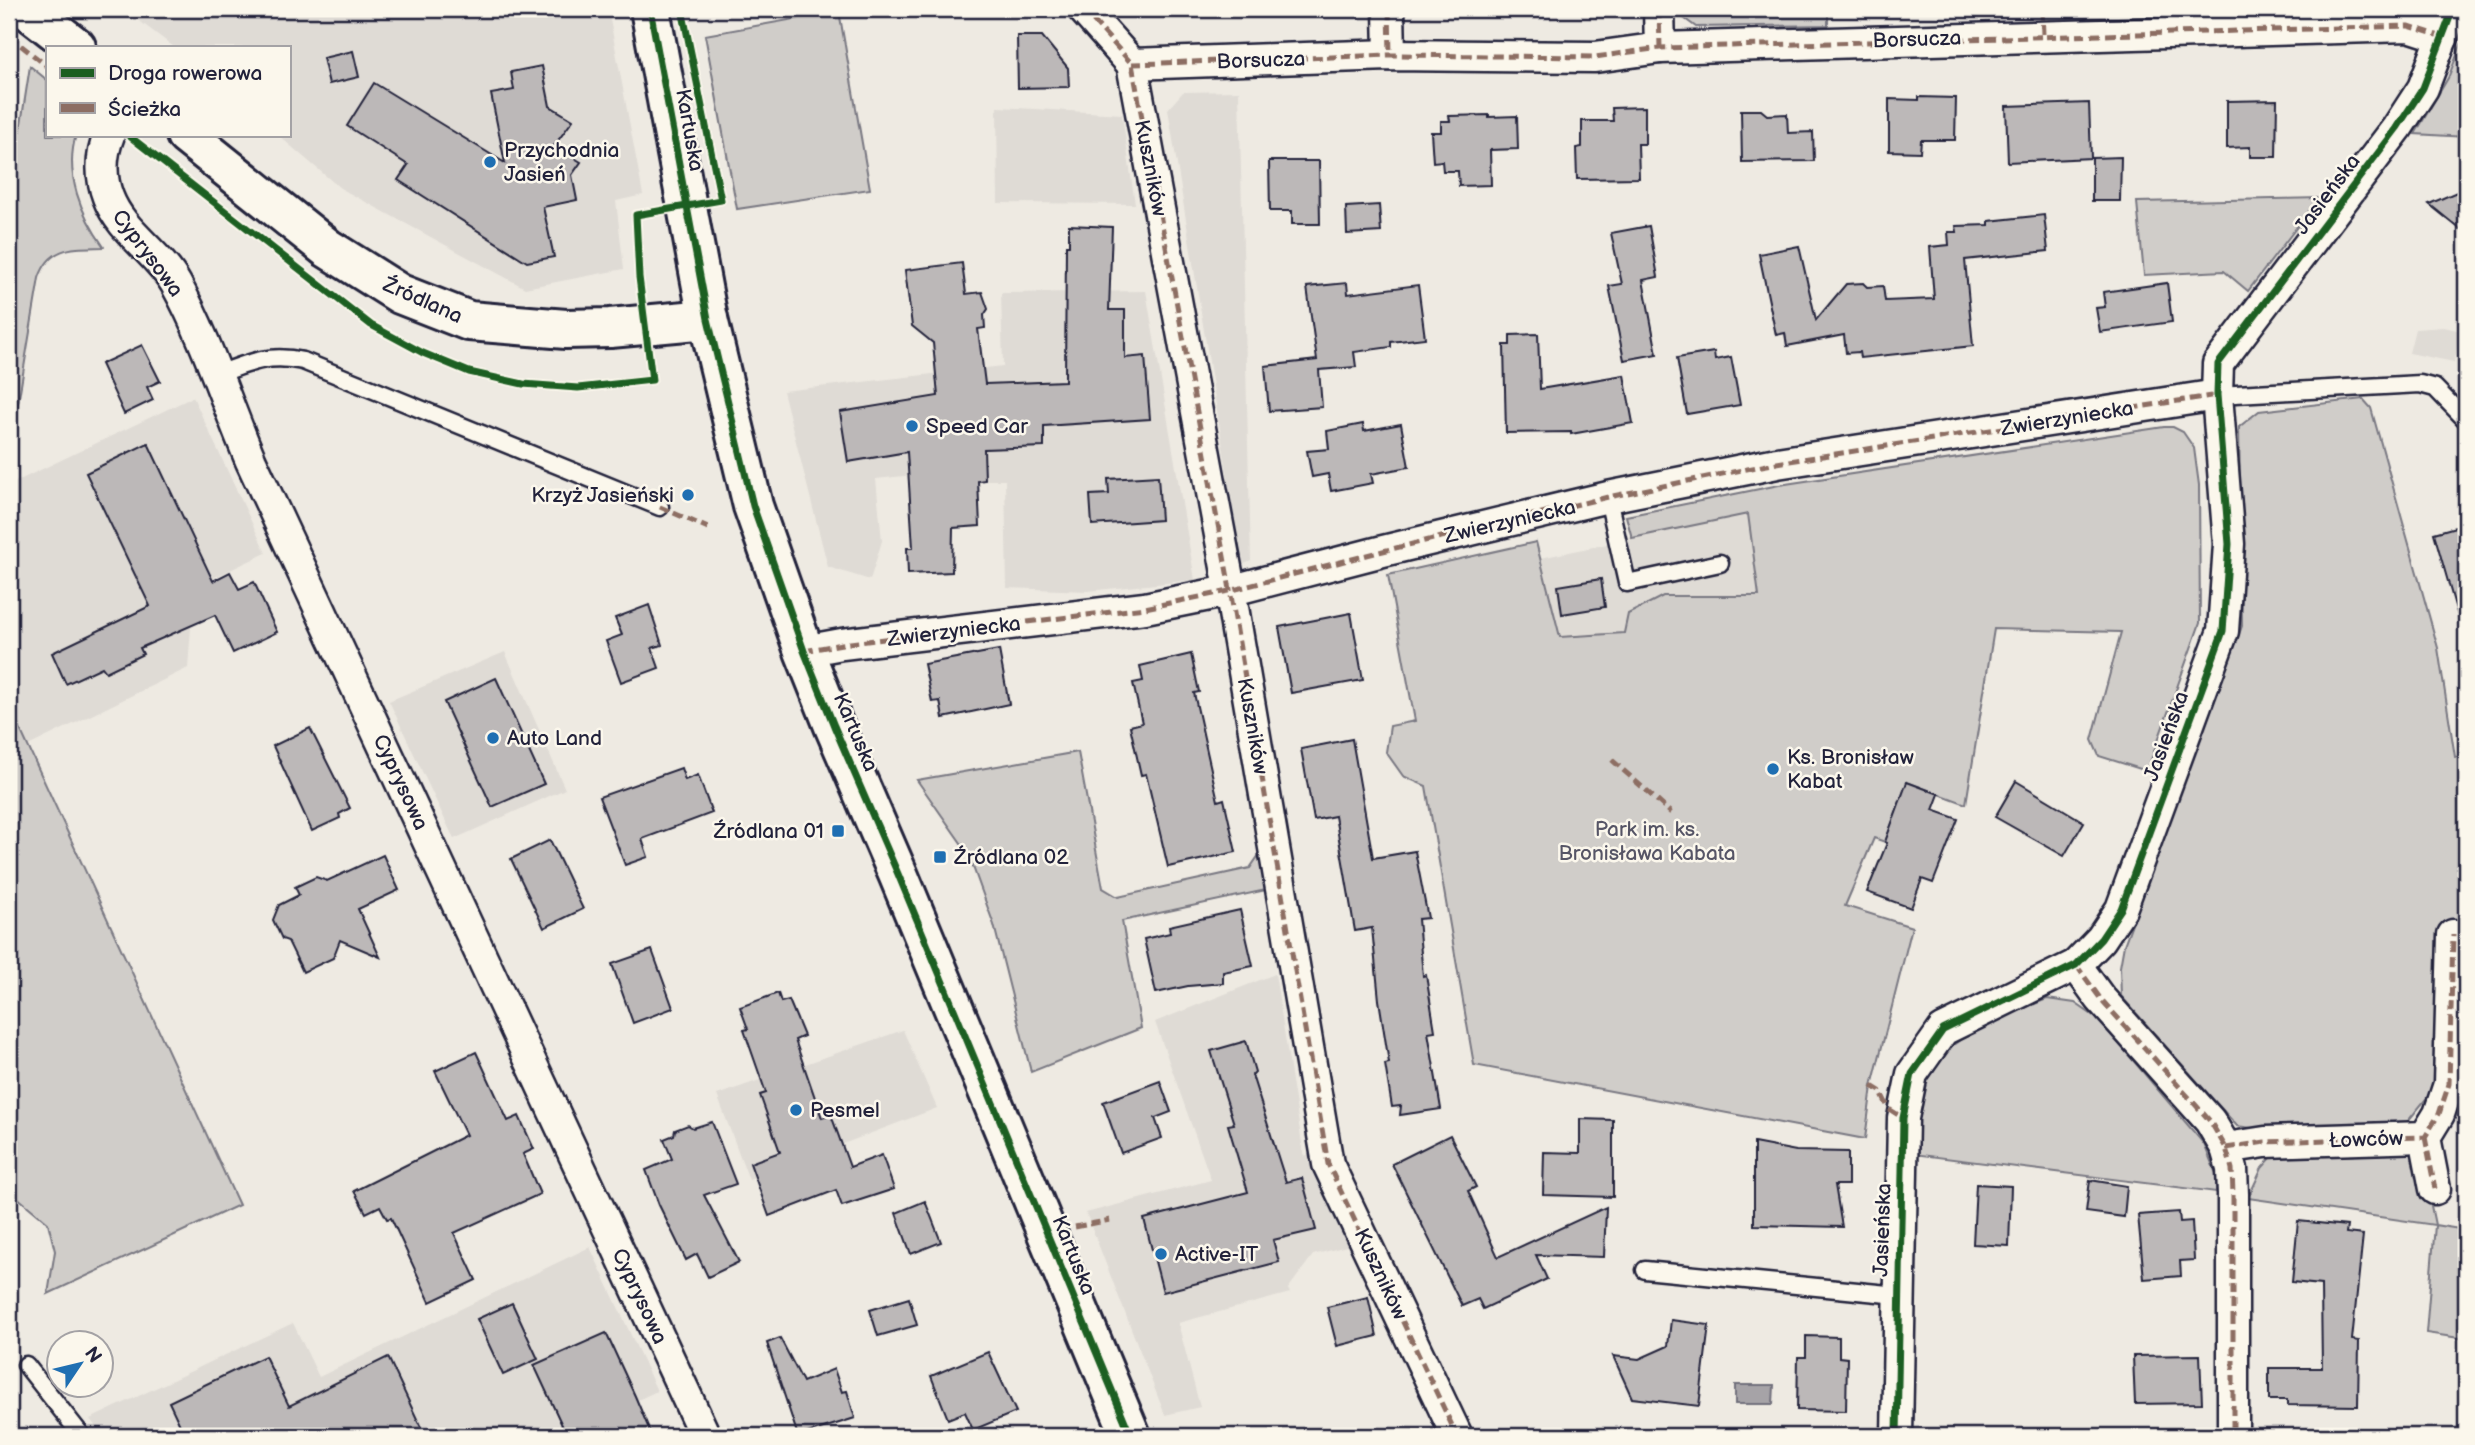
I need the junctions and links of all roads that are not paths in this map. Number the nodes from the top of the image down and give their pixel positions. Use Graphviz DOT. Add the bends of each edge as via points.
graph roads {
  1 [pos="27,9"];
  2 [pos="650,9"];
  3 [pos="1083,9"];
  4 [pos="1389,9"];
  5 [pos="1659,9"];
  6 [pos="2453,9"];
  7 [pos="2043,22"];
  8 [pos="2443,37"];
  9 [pos="75,46"];
  10 [pos="1660,48"];
  11 [pos="1390,55"];
  12 [pos="1132,64"];
  13 [pos="109,136"];
  14 [pos="187,136"];
  15 [pos="708,319"];
  16 [pos="216,375"];
  17 [pos="2217,395"];
  18 [pos="2466,420"];
  19 [pos="660,507"];
  20 [pos="1611,512"];
  21 [pos="1720,563"];
  22 [pos="1229,591"];
  23 [pos="804,651"];
  24 [pos="2453,935"];
  25 [pos="2076,965"];
  26 [pos="2425,1137"];
  27 [pos="2226,1147"];
  28 [pos="2435,1189"];
  29 [pos="1645,1270"];
  30 [pos="1898,1294"];
  31 [pos="26,1365"];
  32 [pos="82,1436"];
  33 [pos="705,1436"];
  34 [pos="1131,1436"];
  35 [pos="1457,1436"];
  36 [pos="1897,1436"];
  37 [pos="2233,1436"];
  1 -- 9 [label="street"];
  2 -- 15 [label="street, Kartuska"];
  3 -- 12 [label="street"];
  4 -- 11 [label="street"];
  5 -- 10 [label="street"];
  6 -- 8 [label="street, Jasieńska"];
  7 -- 8 [label="street, Borsucza" via="2409,26"];
  7 -- 10 [label="street, Borsucza"];
  8 -- 17 [label="street, Jasieńska" via="2423,88 2398,128 2218,364"];
  10 -- 11 [label="street, Borsucza" via="1595,57"];
  11 -- 12 [label="street, Borsucza"];
  12 -- 22 [label="street, Kuszników"];
  13 -- 16 [label="street, Cyprysowa" via="103,152 108,198 120,219 175,281"];
  14 -- 15 [label="street, Źródlana" via="327,248 400,294 469,321 566,329"];
  15 -- 23 [label="street, Kartuska" via="753,506"];
  16 -- 19 [label="lane" via="269,357 303,361"];
  16 -- 33 [label="street, Cyprysowa" via="270,503"];
  17 -- 18 [label="lane" via="2420,384 2435,388"];
  17 -- 22 [label="street, Zwierzyniecka" via="1777,463 1608,498"];
  17 -- 25 [label="street, Jasieńska" via="2229,544 2223,631 2121,909"];
  20 -- 21 [label="lane" via="1627,583"];
  22 -- 23 [label="street, Zwierzyniecka" via="1145,608"];
  22 -- 35 [label="street, Kuszników" via="1328,1164"];
  23 -- 34 [label="street, Kartuska"];
  24 -- 26 [label="street, Łowców" via="2449,1084"];
  25 -- 27 [label="street" via="2210,1121"];
  25 -- 30 [label="street, Jasieńska" via="1943,1030 1912,1074 1903,1118"];
  26 -- 27 [label="street, Łowców"];
  26 -- 28 [label="street"];
  27 -- 37 [label="street" via="2234,1195"];
  29 -- 30 [label="lane, Jasieńska"];
  30 -- 36 [label="street, Jasieńska"];
  31 -- 32 [label="lane"];
}
